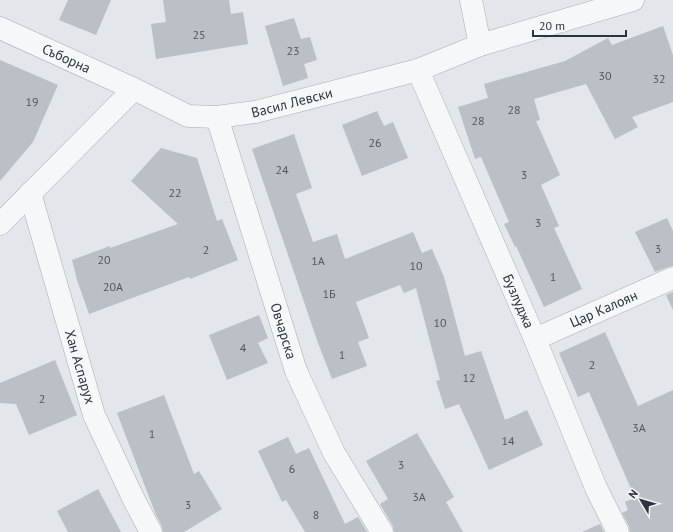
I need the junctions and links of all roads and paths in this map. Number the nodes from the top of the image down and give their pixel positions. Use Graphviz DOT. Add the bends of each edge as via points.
graph roads {
  1 [pos="472,0"];
  2 [pos="633,0"];
  3 [pos="0,28"];
  4 [pos="480,45"];
  5 [pos="418,70"];
  6 [pos="134,88"];
  7 [pos="217,117"];
  8 [pos="30,193"];
  9 [pos="0,224"];
  10 [pos="673,278"];
  11 [pos="535,339"];
  12 [pos="151,532"];
  13 [pos="382,532"];
  14 [pos="618,532"];
  1 -- 4 [label="street"];
  2 -- 4 [label="street, Васил Левски"];
  3 -- 6 [label="street, Съборна"];
  4 -- 5 [label="street, Васил Левски"];
  5 -- 7 [label="street, Васил Левски" via="255,112"];
  5 -- 11 [label="street, Бузлуджа"];
  6 -- 7 [label="street, Васил Левски" via="188,116"];
  6 -- 8 [label="street"];
  7 -- 13 [label="street, Овчарска" via="296,371 334,453"];
  8 -- 9 [label="street"];
  8 -- 12 [label="street, Хан Аспарух" via="94,415"];
  10 -- 11 [label="street, Цар Калоян"];
  11 -- 14 [label="street, Бузлуджа" via="596,488"];
}
